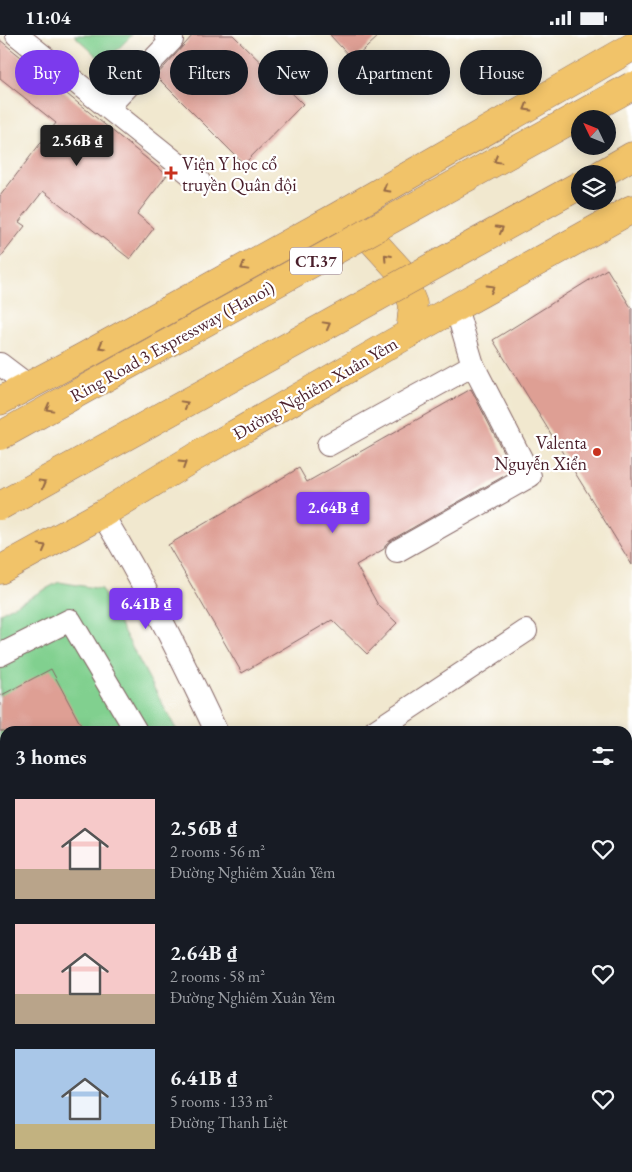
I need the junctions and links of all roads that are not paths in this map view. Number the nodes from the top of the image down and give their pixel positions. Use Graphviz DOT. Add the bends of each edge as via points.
graph roads {
  1 [pos="17,35"];
  2 [pos="166,35"];
  3 [pos="631,48"];
  4 [pos="632,86"];
  5 [pos="108,107"];
  6 [pos="632,156"];
  7 [pos="616,165"];
  8 [pos="199,181"];
  9 [pos="571,190"];
  10 [pos="632,209"];
  11 [pos="338,216"];
  12 [pos="456,307"];
  13 [pos="410,333"];
  14 [pos="0,364"];
  15 [pos="473,365"];
  16 [pos="29,386"];
  17 [pos="0,401"];
  18 [pos="0,435"];
  19 [pos="328,445"];
  20 [pos="0,506"];
  21 [pos="102,514"];
  22 [pos="397,551"];
  23 [pos="0,570"];
  24 [pos="526,631"];
  25 [pos="0,655"];
  26 [pos="133,726"];
  27 [pos="214,726"];
  28 [pos="383,726"];
  1 -- 5 [label="street"];
  2 -- 5 [label="street" via="172,40"];
  3 -- 4 [label="main road"];
  3 -- 11 [label="main road, one-way"];
  4 -- 18 [label="main road, Ring Road 3 Expressway (Hanoi) / CT.37, one-way, bridge"];
  5 -- 8 [label="street"];
  6 -- 7 [label="main road"];
  20 -- 9 [label="main road, one-way, bridge"];
  12 -- 10 [label="main road, Đường Nghiêm Xuân Yêm, one-way"];
  13 -- 11 [label="main road, one-way" via="412,304 400,271 369,237"];
  11 -- 16 [label="main road, one-way"];
  12 -- 13 [label="main road, Đường Nghiêm Xuân Yêm"];
  12 -- 15 [label="street"];
  21 -- 13 [label="main road, Đường Nghiêm Xuân Yêm, one-way"];
  14 -- 16 [label="street"];
  15 -- 19 [label="street"];
  15 -- 22 [label="street" via="530,476"];
  16 -- 17 [label="main road"];
  23 -- 21 [label="main road, Đường Nghiêm Xuân Yêm, one-way"];
  21 -- 27 [label="street" via="132,562"];
  24 -- 28 [label="street"];
  25 -- 26 [label="street" via="70,620"];
}
